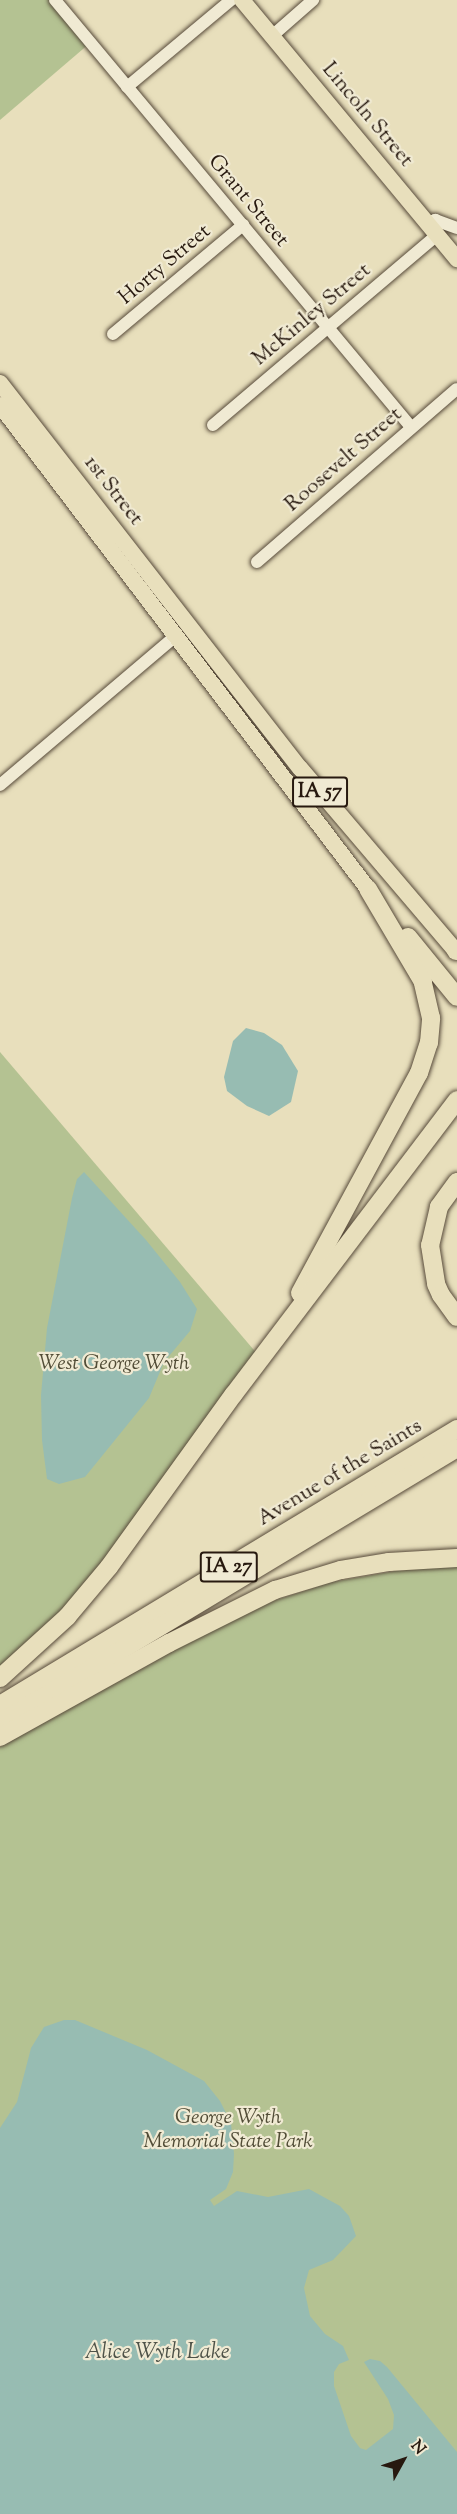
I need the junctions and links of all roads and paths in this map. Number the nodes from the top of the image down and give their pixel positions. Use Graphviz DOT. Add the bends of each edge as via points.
graph roads {
  1 [pos="55,0"];
  2 [pos="231,0"];
  3 [pos="242,0"];
  4 [pos="313,0"];
  5 [pos="272,36"];
  6 [pos="127,87"];
  7 [pos="243,225"];
  8 [pos="457,228"];
  9 [pos="432,229"];
  10 [pos="457,259"];
  11 [pos="328,326"];
  12 [pos="113,334"];
  13 [pos="0,383"];
  14 [pos="457,389"];
  15 [pos="0,405"];
  16 [pos="213,425"];
  17 [pos="411,427"];
  18 [pos="257,562"];
  19 [pos="183,631"];
  20 [pos="0,785"];
  21 [pos="368,890"];
  22 [pos="457,951"];
  23 [pos="457,997"];
  24 [pos="457,1100"];
  25 [pos="457,1182"];
  26 [pos="457,1317"];
  27 [pos="234,1395"];
  28 [pos="457,1429"];
  29 [pos="457,1448"];
  30 [pos="457,1558"];
  31 [pos="0,1678"];
  32 [pos="0,1705"];
  33 [pos="0,1723"];
  34 [pos="0,1737"];
  1 -- 6 [label="street, Grant Street"];
  2 -- 6 [label="street"];
  3 -- 5 [label="main road, Lincoln Street"];
  4 -- 5 [label="street"];
  5 -- 9 [label="main road, Lincoln Street"];
  6 -- 7 [label="street, Grant Street"];
  7 -- 11 [label="street, Grant Street"];
  7 -- 12 [label="street, Horty Street"];
  8 -- 9 [label="street" via="435,220"];
  9 -- 10 [label="main road, Lincoln Street"];
  9 -- 11 [label="street, McKinley Street"];
  11 -- 16 [label="street, McKinley Street"];
  11 -- 17 [label="street, Grant Street"];
  13 -- 19 [label="main road, 1st Street"];
  14 -- 17 [label="street, Roosevelt Street"];
  15 -- 19 [label="main road, 1st Street"];
  17 -- 18 [label="street, Roosevelt Street"];
  19 -- 20 [label="street"];
  19 -- 21 [label="main road, IA 57"];
  19 -- 22 [label="main road, IA 57"];
  21 -- 23 [label="highway, IA 57"];
  21 -- 27 [label="highway" via="423,982 431,1018 426,1056 320,1259"];
  24 -- 27 [label="highway"];
  25 -- 26 [label="highway" via="439,1207 430,1245 436,1284"];
  27 -- 31 [label="highway" via="87,1594 46,1638"];
  28 -- 32 [label="highway, Avenue of the Saints / IA 27"];
  29 -- 33 [label="highway, Avenue of the Saints / IA 27"];
  30 -- 34 [label="highway" via="389,1562 341,1570 275,1590 179,1637"];
}
